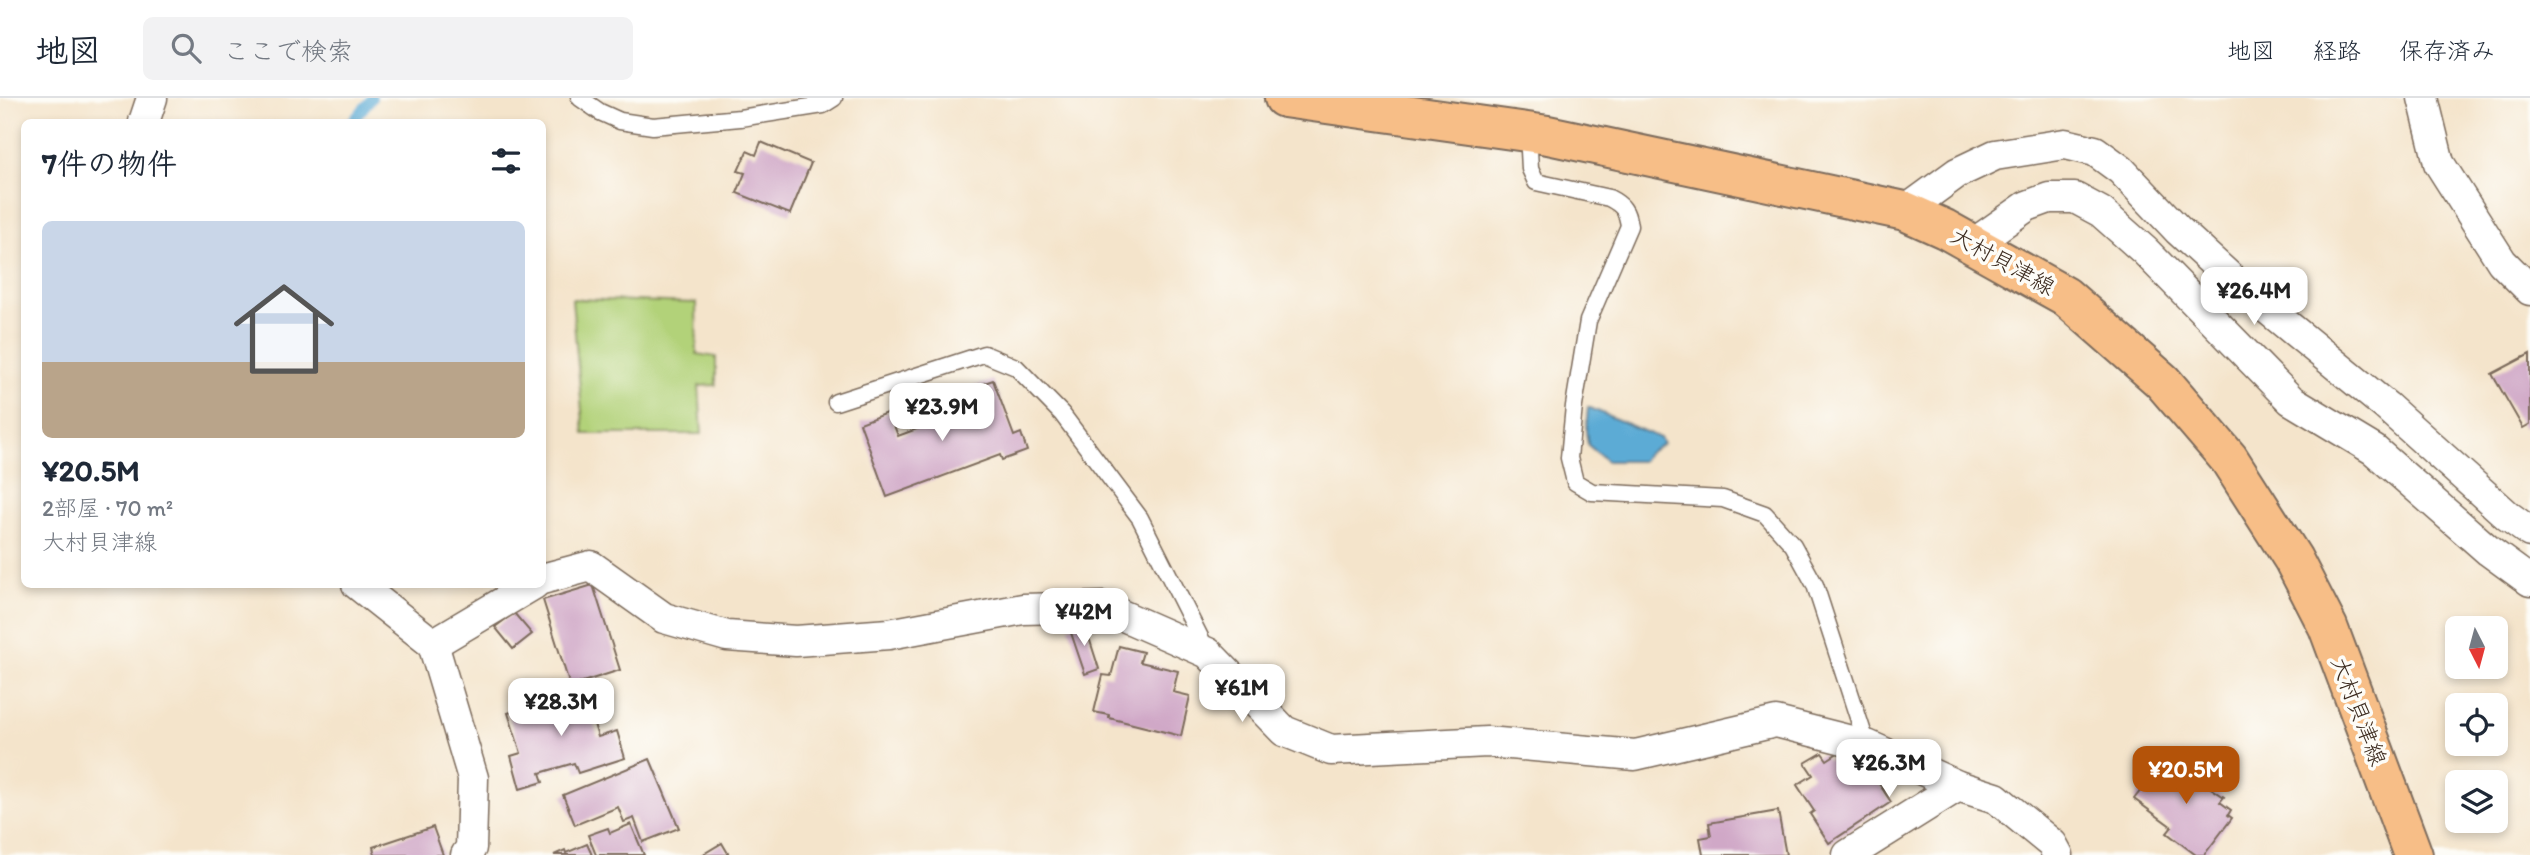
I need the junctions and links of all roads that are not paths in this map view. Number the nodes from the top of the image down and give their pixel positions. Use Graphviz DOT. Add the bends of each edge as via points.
graph roads {
  1 [pos="152,98"];
  2 [pos="580,98"];
  3 [pos="834,98"];
  4 [pos="1284,98"];
  5 [pos="2423,98"];
  6 [pos="145,119"];
  7 [pos="1528,132"];
  8 [pos="1905,211"];
  9 [pos="1972,244"];
  10 [pos="2530,290"];
  11 [pos="836,402"];
  12 [pos="2530,532"];
  13 [pos="546,578"];
  14 [pos="2530,580"];
  15 [pos="362,588"];
  16 [pos="527,588"];
  17 [pos="433,644"];
  18 [pos="1208,653"];
  19 [pos="1867,745"];
  20 [pos="1958,786"];
  21 [pos="470,853"];
  22 [pos="1848,855"];
  23 [pos="2058,855"];
  24 [pos="2413,855"];
  1 -- 6 [label="street"];
  2 -- 3 [label="lane" via="620,121 653,126 754,116 823,105"];
  4 -- 7 [label="main road, 大村貝津線"];
  5 -- 10 [label="street" via="2440,163 2502,262"];
  7 -- 8 [label="main road, 大村貝津線"];
  7 -- 19 [label="lane" via="1536,182 1609,198 1628,212 1629,226 1588,321 1569,458 1575,482 1592,492 1723,499 1765,514 1793,545 1815,585"];
  8 -- 9 [label="main road, 大村貝津線"];
  8 -- 12 [label="street" via="1957,173 1995,155 2065,144 2095,151 2121,170 2236,284"];
  9 -- 14 [label="street" via="2026,206 2049,198 2075,198 2101,212 2291,400 2374,450 2488,551"];
  9 -- 24 [label="main road, 大村貝津線" via="2065,296 2162,381 2229,459 2293,559 2328,627"];
  11 -- 18 [label="lane" via="984,354 1016,367 1062,414 1140,518"];
  13 -- 18 [label="street" via="591,566 664,618 727,636 796,641 889,634 1023,609 1103,607"];
  15 -- 17 [label="street"];
  16 -- 17 [label="street"];
  17 -- 21 [label="street" via="472,778"];
  18 -- 19 [label="street" via="1284,731 1331,750 1487,742 1635,755 1776,722"];
  19 -- 20 [label="street"];
  20 -- 22 [label="street"];
  20 -- 23 [label="street" via="1996,798 2052,844"];
}
